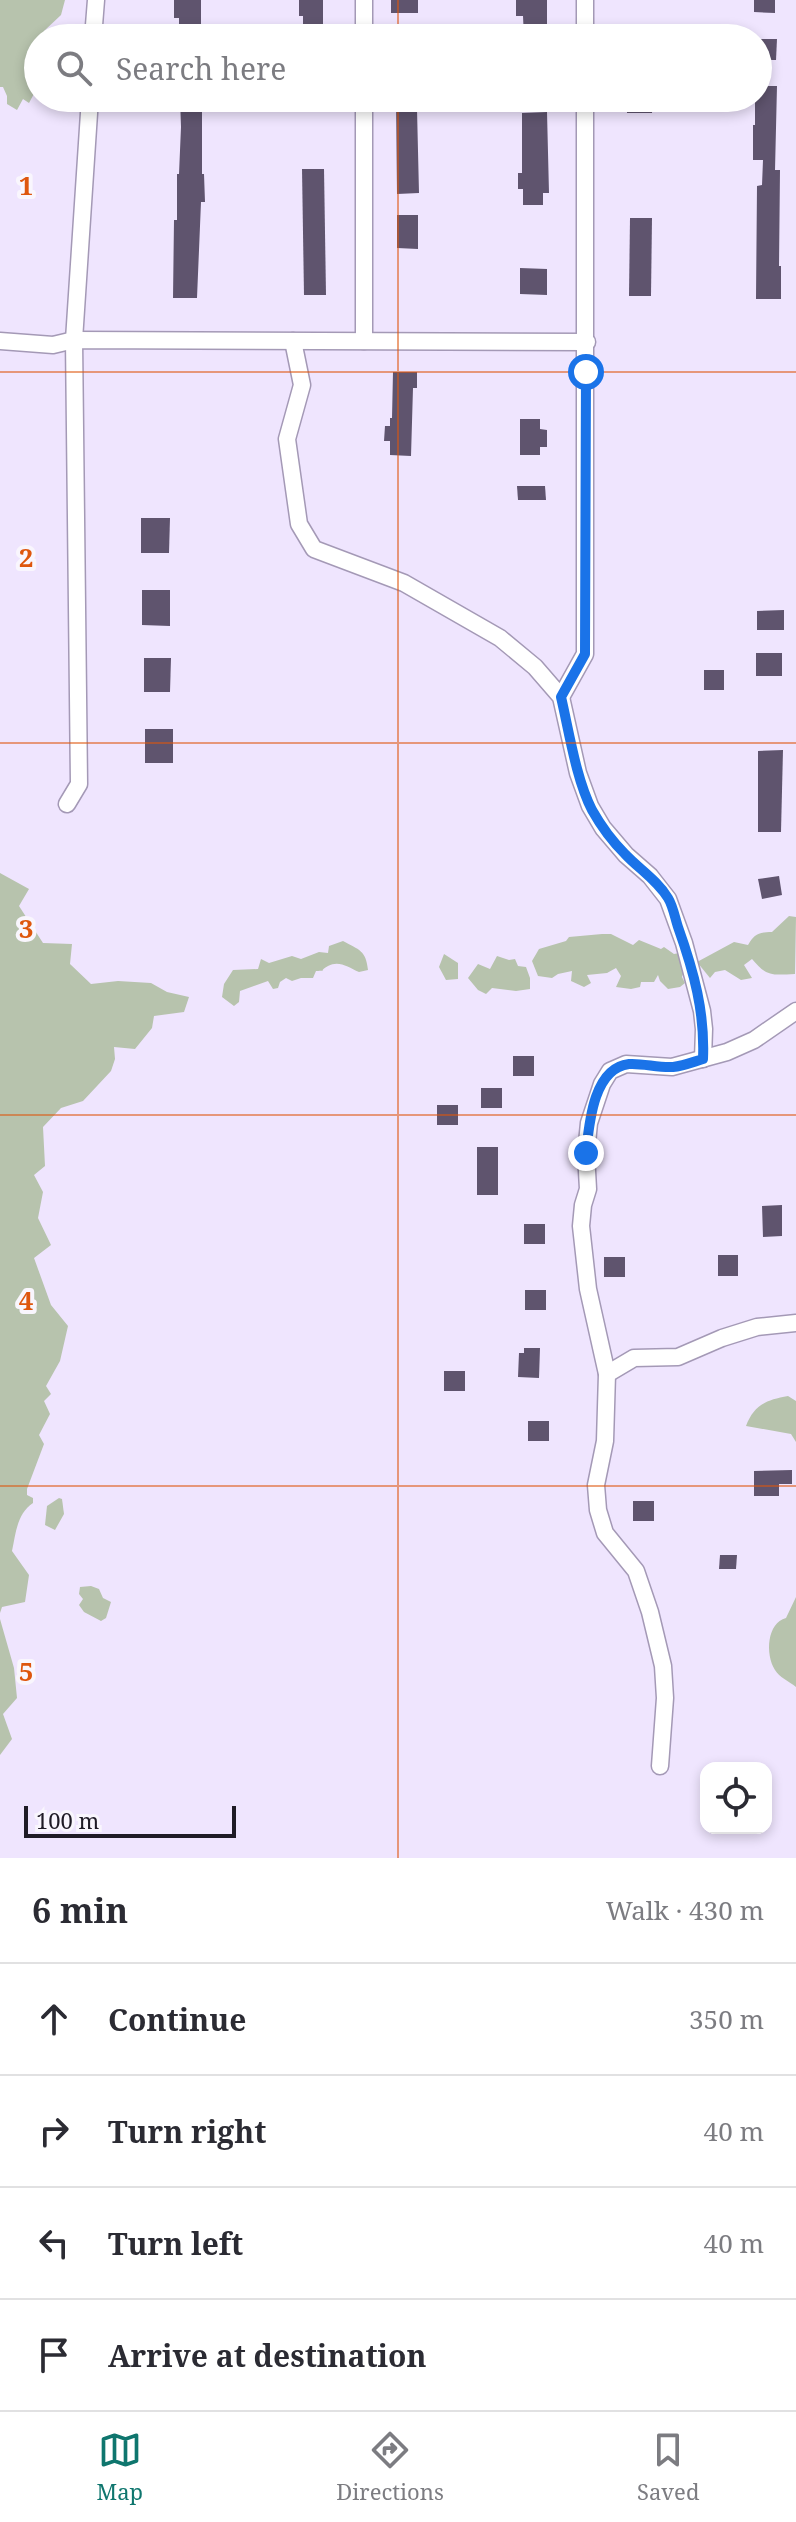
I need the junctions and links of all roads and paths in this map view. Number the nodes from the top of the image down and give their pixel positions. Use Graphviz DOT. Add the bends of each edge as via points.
graph roads {
  1 [pos="96,0"];
  2 [pos="364,0"];
  3 [pos="585,0"];
  4 [pos="94,24"];
  5 [pos="364,24"];
  6 [pos="585,24"];
  7 [pos="89,112"];
  8 [pos="364,112"];
  9 [pos="585,112"];
  10 [pos="74,340"];
  11 [pos="0,341"];
  12 [pos="293,341"];
  13 [pos="364,341"];
  14 [pos="587,342"];
  15 [pos="561,697"];
  16 [pos="67,804"];
  17 [pos="796,1011"];
  18 [pos="703,1059"];
  19 [pos="796,1323"];
  20 [pos="607,1374"];
  21 [pos="660,1766"];
  1 -- 4 [label="street"];
  2 -- 5 [label="street"];
  3 -- 6 [label="street"];
  7 -- 10 [label="street"];
  8 -- 13 [label="street"];
  9 -- 14 [label="street"];
  10 -- 11 [label="street" via="53,345"];
  10 -- 12 [label="street"];
  10 -- 16 [label="street" via="79,784"];
  12 -- 13 [label="street"];
  12 -- 15 [label="street" via="302,385 287,439 299,524 314,549 404,583 500,638"];
  13 -- 14 [label="street"];
  14 -- 15 [label="street" via="585,654"];
  15 -- 18 [label="street" via="590,806 603,828 668,899 702,1011"];
  17 -- 18 [label="street" via="754,1040"];
  18 -- 20 [label="street" via="672,1067 626,1064 610,1071 595,1102 581,1226 588,1289"];
  19 -- 20 [label="street" via="757,1327 678,1357 634,1358"];
  20 -- 21 [label="street" via="598,1510 605,1533 636,1571 650,1612 663,1666"];
}
